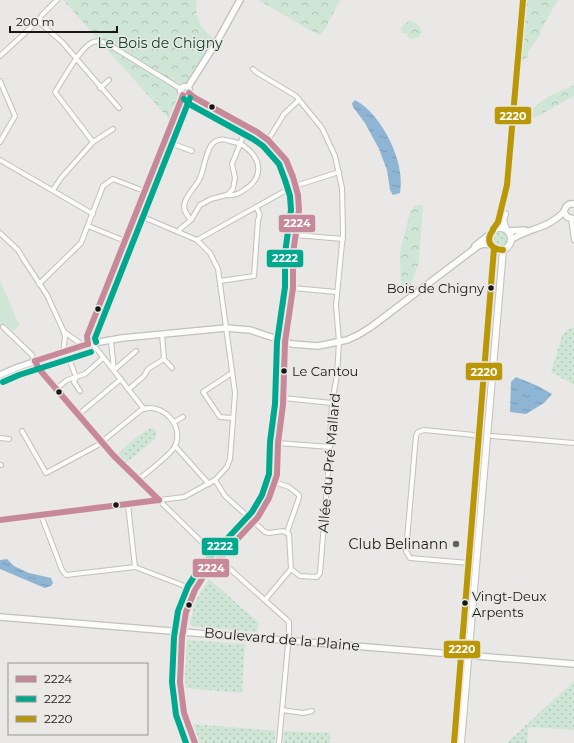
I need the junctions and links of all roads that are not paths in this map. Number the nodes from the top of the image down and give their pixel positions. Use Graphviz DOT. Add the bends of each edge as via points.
graph roads {
  1 [pos="58,0"];
  2 [pos="240,0"];
  3 [pos="523,0"];
  4 [pos="38,21"];
  5 [pos="0,56"];
  6 [pos="75,58"];
  7 [pos="254,69"];
  8 [pos="109,80"];
  9 [pos="0,81"];
  10 [pos="100,88"];
  11 [pos="181,88"];
  12 [pos="189,90"];
  13 [pos="515,94"];
  14 [pos="183,95"];
  15 [pos="299,100"];
  16 [pos="118,108"];
  17 [pos="247,127"];
  18 [pos="113,129"];
  19 [pos="268,140"];
  20 [pos="165,141"];
  21 [pos="0,142"];
  22 [pos="93,142"];
  23 [pos="241,144"];
  24 [pos="192,152"];
  25 [pos="0,160"];
  26 [pos="339,172"];
  27 [pos="296,186"];
  28 [pos="53,190"];
  29 [pos="144,191"];
  30 [pos="227,195"];
  31 [pos="573,204"];
  32 [pos="256,207"];
  33 [pos="93,214"];
  34 [pos="136,214"];
  35 [pos="569,217"];
  36 [pos="190,220"];
  37 [pos="88,226"];
  38 [pos="507,230"];
  39 [pos="536,230"];
  40 [pos="179,232"];
  41 [pos="491,232"];
  42 [pos="0,233"];
  43 [pos="295,235"];
  44 [pos="343,239"];
  45 [pos="197,240"];
  46 [pos="511,240"];
  47 [pos="574,240"];
  48 [pos="125,241"];
  49 [pos="492,247"];
  50 [pos="502,250"];
  51 [pos="470,252"];
  52 [pos="220,281"];
  53 [pos="39,284"];
  54 [pos="293,288"];
  55 [pos="336,292"];
  56 [pos="3,327"];
  57 [pos="226,328"];
  58 [pos="64,332"];
  59 [pos="162,334"];
  60 [pos="111,341"];
  61 [pos="285,342"];
  62 [pos="339,342"];
  63 [pos="88,344"];
  64 [pos="136,351"];
  65 [pos="65,352"];
  66 [pos="103,358"];
  67 [pos="164,359"];
  68 [pos="35,361"];
  69 [pos="172,368"];
  70 [pos="114,370"];
  71 [pos="232,373"];
  72 [pos="0,375"];
  73 [pos="76,377"];
  74 [pos="121,379"];
  75 [pos="128,388"];
  76 [pos="56,389"];
  77 [pos="80,391"];
  78 [pos="283,398"];
  79 [pos="332,403"];
  80 [pos="144,409"];
  81 [pos="78,415"];
  82 [pos="183,418"];
  83 [pos="233,418"];
  84 [pos="174,422"];
  85 [pos="480,429"];
  86 [pos="488,429"];
  87 [pos="22,431"];
  88 [pos="474,435"];
  89 [pos="492,436"];
  90 [pos="0,438"];
  91 [pos="9,439"];
  92 [pos="101,442"];
  93 [pos="479,442"];
  94 [pos="278,443"];
  95 [pos="486,443"];
  96 [pos="574,443"];
  97 [pos="175,446"];
  98 [pos="330,447"];
  99 [pos="138,480"];
  100 [pos="215,480"];
  101 [pos="275,482"];
  102 [pos="209,484"];
  103 [pos="159,500"];
  104 [pos="128,504"];
  105 [pos="40,515"];
  106 [pos="0,520"];
  107 [pos="254,522"];
  108 [pos="287,532"];
  109 [pos="219,559"];
  110 [pos="469,563"];
  111 [pos="135,567"];
  112 [pos="291,569"];
  113 [pos="194,590"];
  114 [pos="265,600"];
  115 [pos="0,617"];
  116 [pos="183,631"];
  117 [pos="288,640"];
  118 [pos="465,655"];
  119 [pos="574,664"];
  120 [pos="282,710"];
  121 [pos="312,711"];
  122 [pos="195,743"];
  123 [pos="279,743"];
  124 [pos="454,743"];
  125 [pos="461,743"];
  1 -- 4 [label="street"];
  2 -- 12 [label="main road"];
  3 -- 13 [label="main road"];
  4 -- 5 [label="street"];
  4 -- 6 [label="street" via="62,42"];
  6 -- 10 [label="street"];
  6 -- 11 [label="street" via="92,42 101,41"];
  6 -- 22 [label="street" via="55,92"];
  7 -- 15 [label="street, Allée du Pré Mallard"];
  8 -- 10 [label="street"];
  9 -- 21 [label="street" via="15,116"];
  10 -- 16 [label="street"];
  11 -- 12 [label="main road" via="184,86"];
  11 -- 14 [label="main road"];
  12 -- 14 [label="main road" via="187,95"];
  12 -- 17 [label="street" via="195,98"];
  13 -- 38 [label="main road" via="511,186 503,220"];
  13 -- 41 [label="main road" via="507,185 498,222"];
  14 -- 20 [label="main road"];
  15 -- 19 [label="street" via="284,114"];
  15 -- 26 [label="street, Allée du Pré Mallard" via="326,133"];
  17 -- 19 [label="street"];
  17 -- 23 [label="street"];
  18 -- 22 [label="street"];
  19 -- 27 [label="street" via="286,160"];
  20 -- 24 [label="street"];
  20 -- 29 [label="main road"];
  22 -- 28 [label="street"];
  23 -- 30 [label="street" via="232,164 235,178 233,189"];
  23 -- 30 [label="street" via="256,160 258,178 241,192"];
  23 -- 36 [label="street" via="223,138 211,144 200,178 184,206"];
  25 -- 28 [label="street"];
  26 -- 27 [label="street"];
  26 -- 44 [label="street, Allée du Pré Mallard" via="343,205"];
  27 -- 32 [label="street"];
  27 -- 43 [label="street" via="299,210"];
  28 -- 33 [label="street"];
  29 -- 33 [label="street" via="113,179 103,186"];
  29 -- 34 [label="main road"];
  30 -- 36 [label="street" via="207,200 200,205"];
  31 -- 35 [label="main road" via="566,206"];
  32 -- 45 [label="street"];
  32 -- 52 [label="street" via="260,216 254,276"];
  33 -- 37 [label="street"];
  34 -- 40 [label="street"];
  34 -- 48 [label="main road"];
  35 -- 39 [label="main road" via="557,219"];
  35 -- 47 [label="street"];
  36 -- 40 [label="street"];
  37 -- 48 [label="street"];
  37 -- 53 [label="street" via="81,243"];
  38 -- 39 [label="main road"];
  38 -- 41 [label="main road" via="500,227"];
  38 -- 46 [label="main road"];
  39 -- 46 [label="main road" via="523,233"];
  40 -- 45 [label="street"];
  41 -- 49 [label="main road" via="489,242"];
  41 -- 51 [label="main road"];
  42 -- 53 [label="street" via="18,250"];
  43 -- 44 [label="street"];
  43 -- 54 [label="street"];
  44 -- 55 [label="street, Allée du Pré Mallard"];
  45 -- 52 [label="street" via="210,253 218,269"];
  46 -- 50 [label="main road"];
  48 -- 63 [label="main road" via="87,336"];
  49 -- 50 [label="main road"];
  49 -- 51 [label="main road" via="482,245"];
  49 -- 85 [label="main road"];
  50 -- 86 [label="main road"];
  51 -- 62 [label="main road" via="371,327"];
  52 -- 57 [label="street"];
  53 -- 58 [label="street" via="47,295"];
  54 -- 55 [label="street"];
  54 -- 61 [label="street"];
  55 -- 62 [label="street, Allée du Pré Mallard"];
  56 -- 68 [label="street"];
  57 -- 59 [label="main road"];
  57 -- 61 [label="main road" via="250,330"];
  57 -- 71 [label="street"];
  58 -- 63 [label="street"];
  58 -- 65 [label="street"];
  59 -- 60 [label="main road"];
  59 -- 67 [label="street"];
  60 -- 63 [label="main road"];
  60 -- 70 [label="street"];
  61 -- 62 [label="main road" via="318,346"];
  61 -- 78 [label="street"];
  62 -- 79 [label="street, Allée du Pré Mallard"];
  63 -- 65 [label="main road"];
  63 -- 66 [label="street"];
  64 -- 70 [label="street"];
  65 -- 68 [label="main road"];
  65 -- 73 [label="street"];
  66 -- 70 [label="street"];
  66 -- 73 [label="street" via="85,374"];
  67 -- 69 [label="street"];
  67 -- 75 [label="street" via="148,369 144,376"];
  68 -- 72 [label="main road"];
  68 -- 76 [label="street"];
  70 -- 74 [label="street"];
  71 -- 83 [label="street" via="235,393"];
  71 -- 83 [label="street" via="203,392 220,417"];
  73 -- 76 [label="street" via="67,380"];
  73 -- 77 [label="street" via="74,382"];
  74 -- 75 [label="street"];
  74 -- 81 [label="street"];
  75 -- 80 [label="street"];
  76 -- 81 [label="street"];
  78 -- 79 [label="street"];
  78 -- 94 [label="street"];
  79 -- 98 [label="street, Allée du Pré Mallard"];
  80 -- 84 [label="street" via="161,410"];
  80 -- 92 [label="street"];
  81 -- 92 [label="street"];
  82 -- 84 [label="street"];
  83 -- 100 [label="street" via="228,466"];
  84 -- 97 [label="street" via="177,433"];
  85 -- 88 [label="street"];
  85 -- 93 [label="main road"];
  86 -- 89 [label="street"];
  86 -- 95 [label="main road"];
  87 -- 92 [label="street" via="46,473"];
  88 -- 93 [label="street"];
  88 -- 110 [label="street" via="424,430 417,434 406,552 413,558"];
  89 -- 95 [label="street"];
  89 -- 96 [label="street"];
  90 -- 91 [label="street"];
  92 -- 99 [label="street"];
  93 -- 110 [label="main road"];
  94 -- 98 [label="street"];
  94 -- 101 [label="street"];
  95 -- 118 [label="main road"];
  97 -- 99 [label="street"];
  97 -- 102 [label="street"];
  98 -- 112 [label="street, Allée du Pré Mallard" via="320,573 317,577 300,576"];
  99 -- 103 [label="street"];
  100 -- 102 [label="street"];
  100 -- 107 [label="street" via="226,496"];
  101 -- 107 [label="street" via="267,502"];
  101 -- 108 [label="street" via="290,487 299,495"];
  102 -- 103 [label="street" via="184,497"];
  103 -- 104 [label="street"];
  103 -- 109 [label="street"];
  104 -- 105 [label="street"];
  104 -- 111 [label="street"];
  105 -- 106 [label="street"];
  105 -- 111 [label="street" via="65,574"];
  107 -- 108 [label="street" via="265,532"];
  107 -- 109 [label="street"];
  108 -- 112 [label="street"];
  109 -- 113 [label="street"];
  109 -- 114 [label="street"];
  110 -- 118 [label="main road"];
  111 -- 113 [label="street"];
  112 -- 114 [label="street"];
  113 -- 116 [label="street" via="186,612"];
  114 -- 117 [label="street" via="288,622"];
  115 -- 116 [label="main road, Boulevard de la Plaine"];
  116 -- 117 [label="main road, Boulevard de la Plaine"];
  116 -- 122 [label="street" via="181,691 184,713"];
  117 -- 118 [label="main road, Boulevard de la Plaine"];
  117 -- 120 [label="street"];
  118 -- 119 [label="main road, Boulevard de la Plaine"];
  118 -- 124 [label="main road"];
  118 -- 125 [label="main road"];
  120 -- 121 [label="street" via="304,713"];
  120 -- 123 [label="street"];
}
